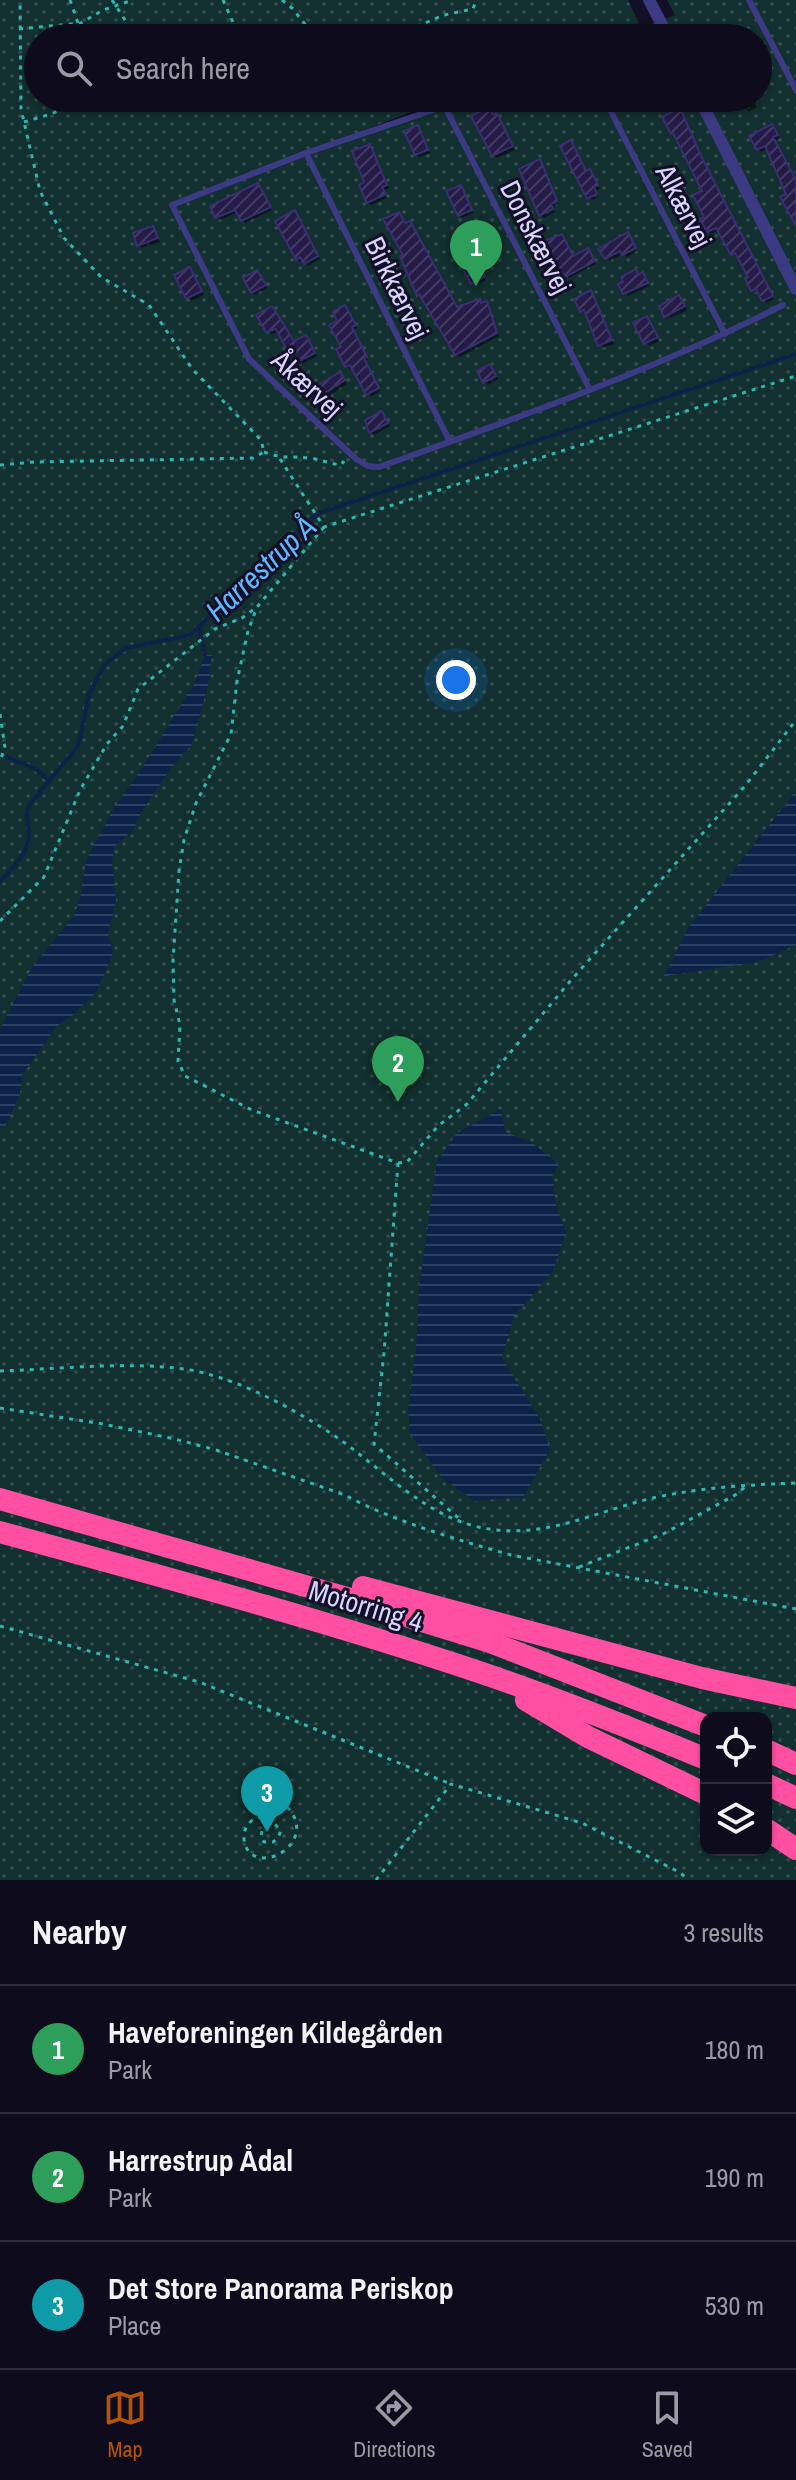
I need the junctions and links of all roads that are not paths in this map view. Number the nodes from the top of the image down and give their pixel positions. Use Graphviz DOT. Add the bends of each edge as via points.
graph roads {
  1 [pos="649,0"];
  2 [pos="749,0"];
  3 [pos="661,24"];
  4 [pos="762,24"];
  5 [pos="772,44"];
  6 [pos="796,90"];
  7 [pos="430,112"];
  8 [pos="448,112"];
  9 [pos="611,112"];
  10 [pos="706,112"];
  11 [pos="306,153"];
  12 [pos="796,289"];
  13 [pos="783,305"];
  14 [pos="725,334"];
  15 [pos="589,388"];
  16 [pos="450,442"];
  17 [pos="0,1499"];
  18 [pos="0,1532"];
  19 [pos="170,1546"];
  20 [pos="480,1673"];
  21 [pos="796,1698"];
  22 [pos="700,1724"];
  23 [pos="772,1753"];
  24 [pos="700,1757"];
  25 [pos="796,1764"];
  26 [pos="772,1787"];
  27 [pos="700,1791"];
  28 [pos="796,1798"];
  29 [pos="772,1833"];
  30 [pos="796,1849"];
  1 -- 3 [label="street"];
  2 -- 4 [label="lane"];
  5 -- 6 [label="lane"];
  7 -- 11 [label="lane, Åkærvej"];
  8 -- 15 [label="lane, Donskærvej"];
  9 -- 14 [label="lane, Alkærvej"];
  10 -- 12 [label="street"];
  11 -- 16 [label="lane, Birkkærvej"];
  11 -- 16 [label="lane, Åkærvej" via="172,205 249,359 356,459 379,467"];
  13 -- 14 [label="lane"];
  14 -- 15 [label="lane"];
  15 -- 16 [label="lane"];
  17 -- 19 [label="highway, Motorring 4"];
  18 -- 20 [label="highway, Motorring 4"];
  19 -- 21 [label="highway" via="309,1573 676,1672"];
  19 -- 22 [label="highway, Motorring 4" via="490,1642"];
  20 -- 24 [label="highway, Motorring 4"];
  20 -- 27 [label="highway" via="588,1737"];
  23 -- 25 [label="highway"];
  26 -- 28 [label="highway"];
  29 -- 30 [label="highway"];
}
